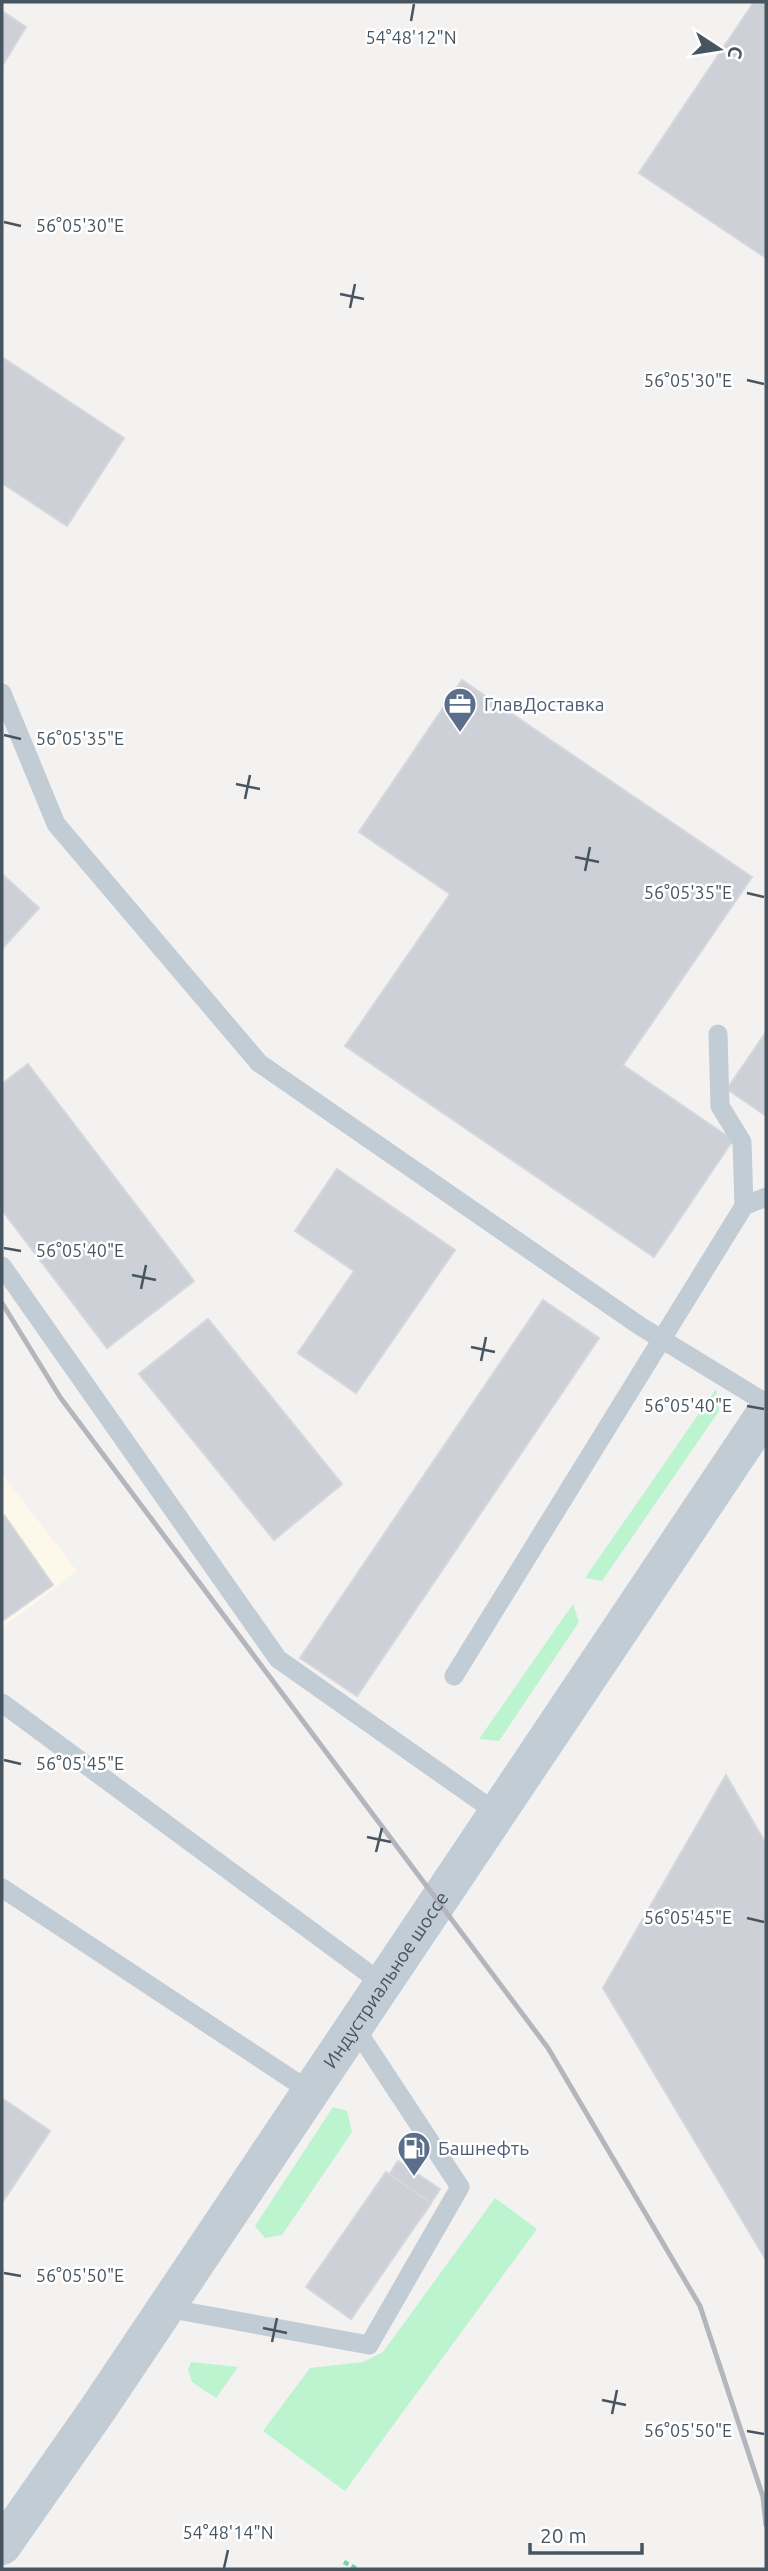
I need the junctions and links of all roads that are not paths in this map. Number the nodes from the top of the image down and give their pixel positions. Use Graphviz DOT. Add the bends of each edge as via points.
graph roads {
  1 [pos="2,693"];
  2 [pos="718,1034"];
  3 [pos="766,1197"];
  4 [pos="744,1206"];
  5 [pos="2,1266"];
  6 [pos="662,1340"];
  7 [pos="766,1404"];
  8 [pos="766,1412"];
  9 [pos="454,1676"];
  10 [pos="2,1703"];
  11 [pos="497,1813"];
  12 [pos="2,1888"];
  13 [pos="383,1984"];
  14 [pos="354,2026"];
  15 [pos="311,2092"];
  16 [pos="166,2308"];
  17 [pos="2,2546"];
  1 -- 6 [label="lane" via="56,824 259,1063"];
  2 -- 4 [label="lane" via="720,1106 742,1142"];
  3 -- 4 [label="lane"];
  4 -- 6 [label="lane"];
  5 -- 11 [label="lane" via="278,1659"];
  6 -- 7 [label="lane"];
  6 -- 9 [label="lane"];
  8 -- 11 [label="street, Индустриальное шоссе"];
  10 -- 13 [label="lane"];
  11 -- 13 [label="street, Индустриальное шоссе"];
  12 -- 15 [label="lane"];
  13 -- 14 [label="street, Индустриальное шоссе"];
  14 -- 15 [label="street, Индустриальное шоссе"];
  14 -- 16 [label="lane" via="460,2187 369,2345"];
  15 -- 16 [label="street, Индустриальное шоссе"];
  16 -- 17 [label="street, Индустриальное шоссе"];
}
